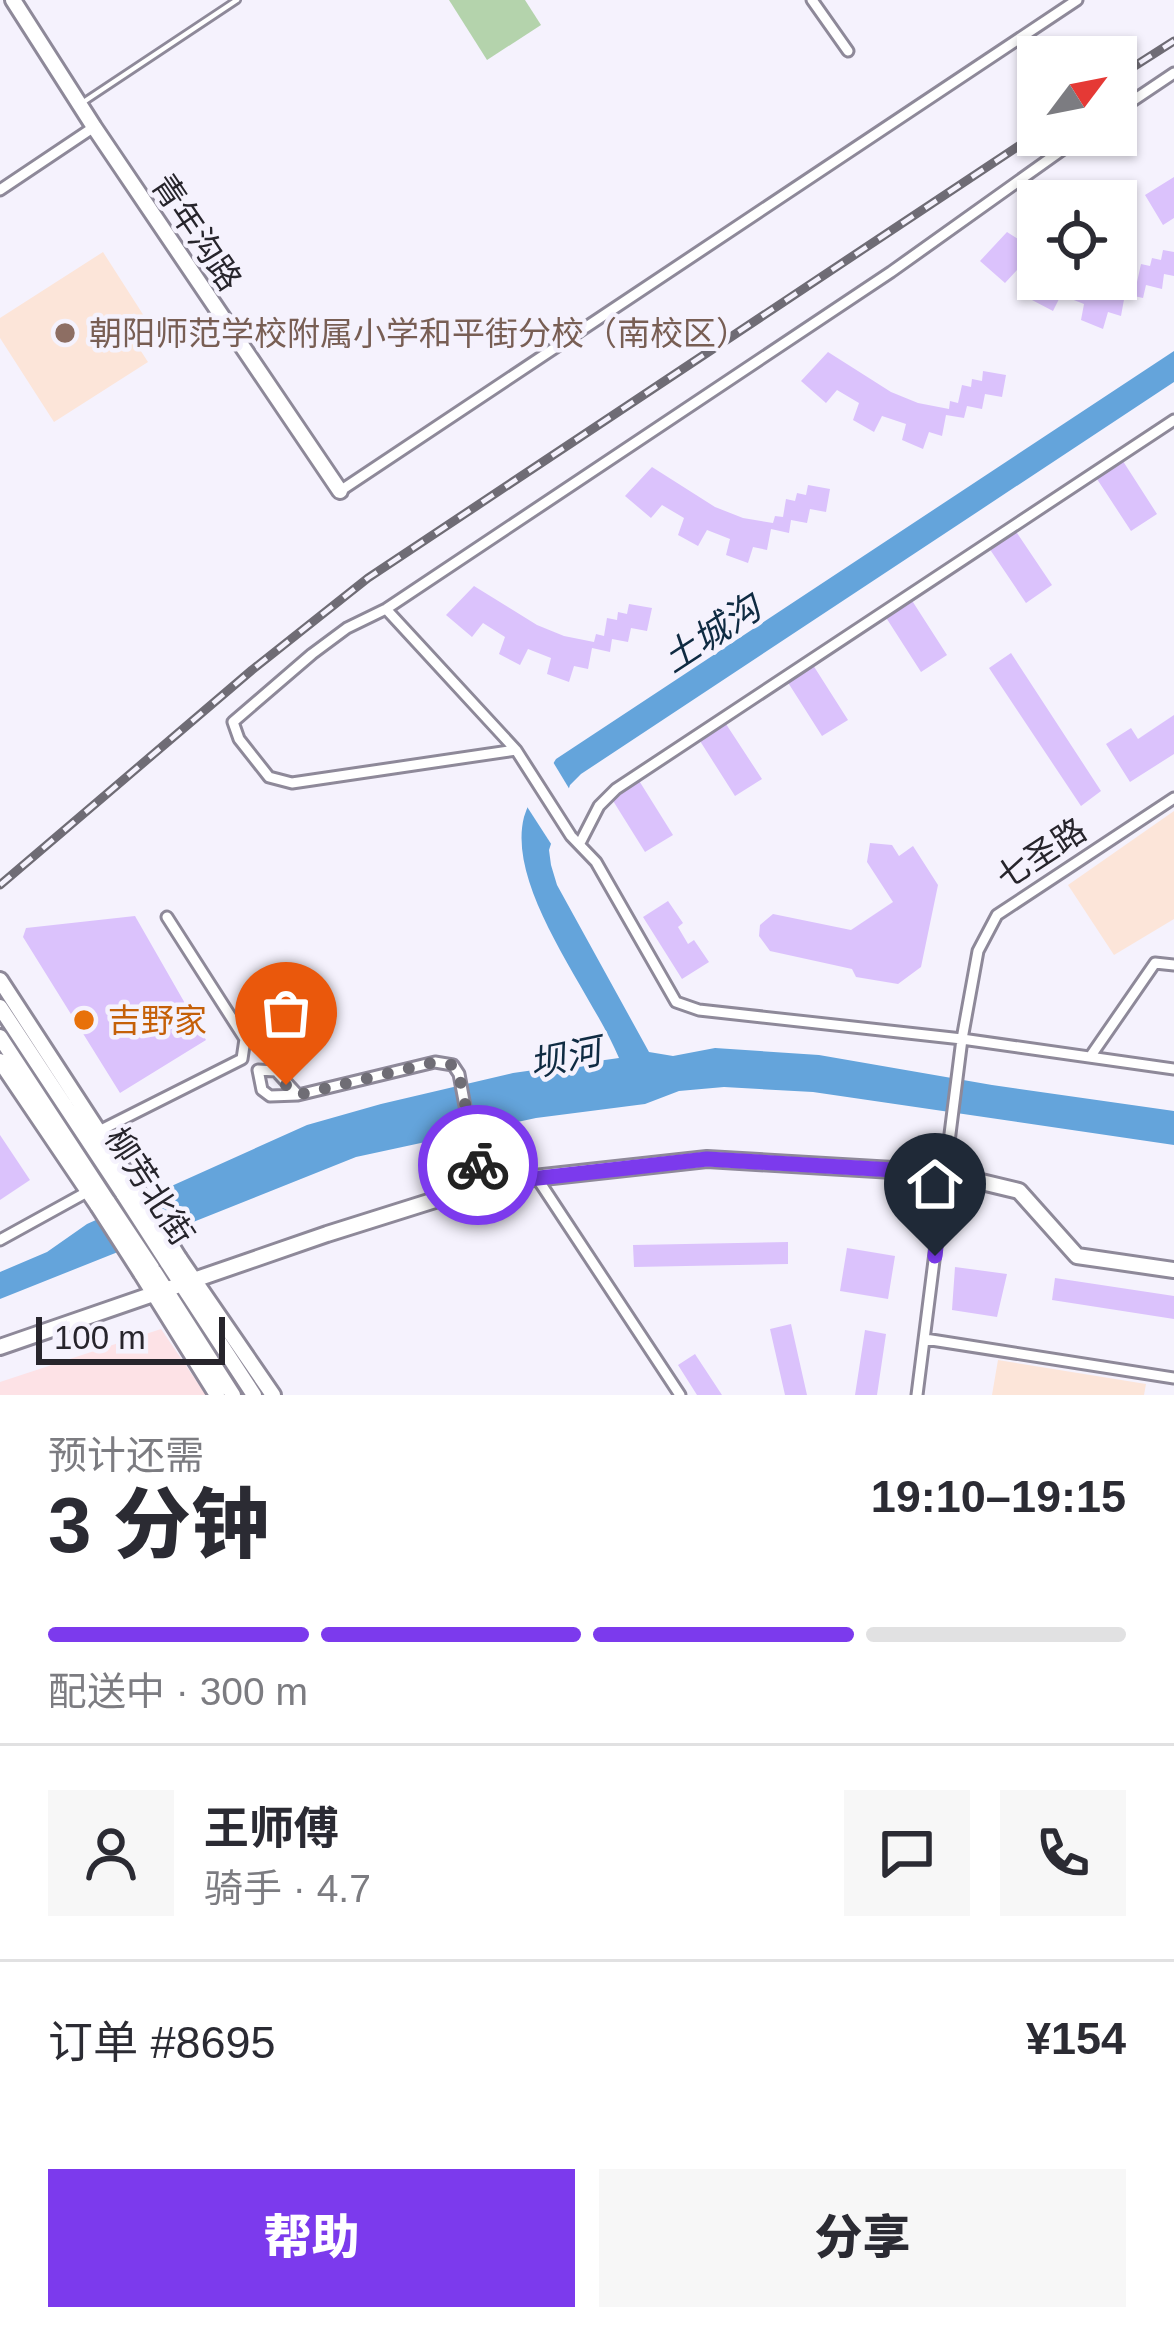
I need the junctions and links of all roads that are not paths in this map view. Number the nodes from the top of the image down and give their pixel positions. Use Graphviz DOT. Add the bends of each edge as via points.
graph roads {
  1 [pos="13,0"];
  2 [pos="237,0"];
  3 [pos="812,0"];
  4 [pos="1077,0"];
  5 [pos="848,51"];
  6 [pos="1174,73"];
  7 [pos="1137,98"];
  8 [pos="80,104"];
  9 [pos="94,128"];
  10 [pos="1054,156"];
  11 [pos="0,190"];
  12 [pos="1174,420"];
  13 [pos="340,491"];
  14 [pos="386,609"];
  15 [pos="516,750"];
  16 [pos="1174,798"];
  17 [pos="575,839"];
  18 [pos="167,917"];
  19 [pos="1174,965"];
  20 [pos="0,980"];
  21 [pos="0,1007"];
  22 [pos="0,1037"];
  23 [pos="961,1045"];
  24 [pos="1090,1057"];
  25 [pos="242,1059"];
  26 [pos="0,1061"];
  27 [pos="1174,1069"];
  28 [pos="258,1070"];
  29 [pos="298,1095"];
  30 [pos="99,1130"];
  31 [pos="944,1173"];
  32 [pos="537,1178"];
  33 [pos="486,1184"];
  34 [pos="87,1192"];
  35 [pos="130,1192"];
  36 [pos="103,1204"];
  37 [pos="0,1240"];
  38 [pos="160,1265"];
  39 [pos="1174,1270"];
  40 [pos="188,1282"];
  41 [pos="160,1293"];
  42 [pos="925,1339"];
  43 [pos="0,1347"];
  44 [pos="1174,1378"];
  45 [pos="217,1395"];
  46 [pos="233,1395"];
  47 [pos="254,1395"];
  48 [pos="274,1395"];
  49 [pos="680,1395"];
  50 [pos="917,1395"];
  1 -- 8 [label="street, 青年沟路"];
  2 -- 8 [label="lane"];
  3 -- 5 [label="street"];
  4 -- 13 [label="street"];
  6 -- 7 [label="street"];
  8 -- 9 [label="street, 青年沟路"];
  9 -- 11 [label="street"];
  9 -- 13 [label="street, 青年沟路"];
  10 -- 14 [label="street"];
  12 -- 17 [label="street" via="616,789"];
  14 -- 15 [label="street"];
  14 -- 15 [label="street" via="312,653 233,722 269,777 292,783"];
  15 -- 17 [label="street"];
  16 -- 23 [label="street, 七圣路" via="997,915 978,952"];
  17 -- 23 [label="street" via="676,1002"];
  18 -- 25 [label="street" via="244,1040"];
  19 -- 24 [label="street" via="1155,963"];
  20 -- 30 [label="street"];
  21 -- 35 [label="street, 柳芳北街"];
  22 -- 36 [label="street, 柳芳北街"];
  23 -- 24 [label="street"];
  23 -- 31 [label="street, 七圣路"];
  24 -- 27 [label="street"];
  25 -- 28 [label="street"];
  25 -- 30 [label="street"];
  26 -- 34 [label="street"];
  28 -- 29 [label="street" via="276,1071"];
  28 -- 29 [label="street" via="270,1096"];
  29 -- 33 [label="street" via="435,1062 453,1065"];
  30 -- 35 [label="street"];
  31 -- 32 [label="street" via="707,1159"];
  31 -- 39 [label="street" via="1019,1191 1077,1256"];
  31 -- 42 [label="street, 七圣路"];
  32 -- 33 [label="street"];
  32 -- 49 [label="street"];
  33 -- 40 [label="street"];
  34 -- 36 [label="street"];
  34 -- 37 [label="street"];
  35 -- 38 [label="street, bridge"];
  36 -- 38 [label="street, 柳芳北街, bridge"];
  38 -- 40 [label="street"];
  38 -- 41 [label="street, 柳芳北街"];
  40 -- 41 [label="street"];
  40 -- 47 [label="street, 柳芳北街"];
  40 -- 48 [label="street" via="216,1306"];
  41 -- 43 [label="street"];
  41 -- 45 [label="street"];
  41 -- 46 [label="street, 柳芳北街"];
  42 -- 44 [label="street"];
  42 -- 50 [label="street, 七圣路"];
}
